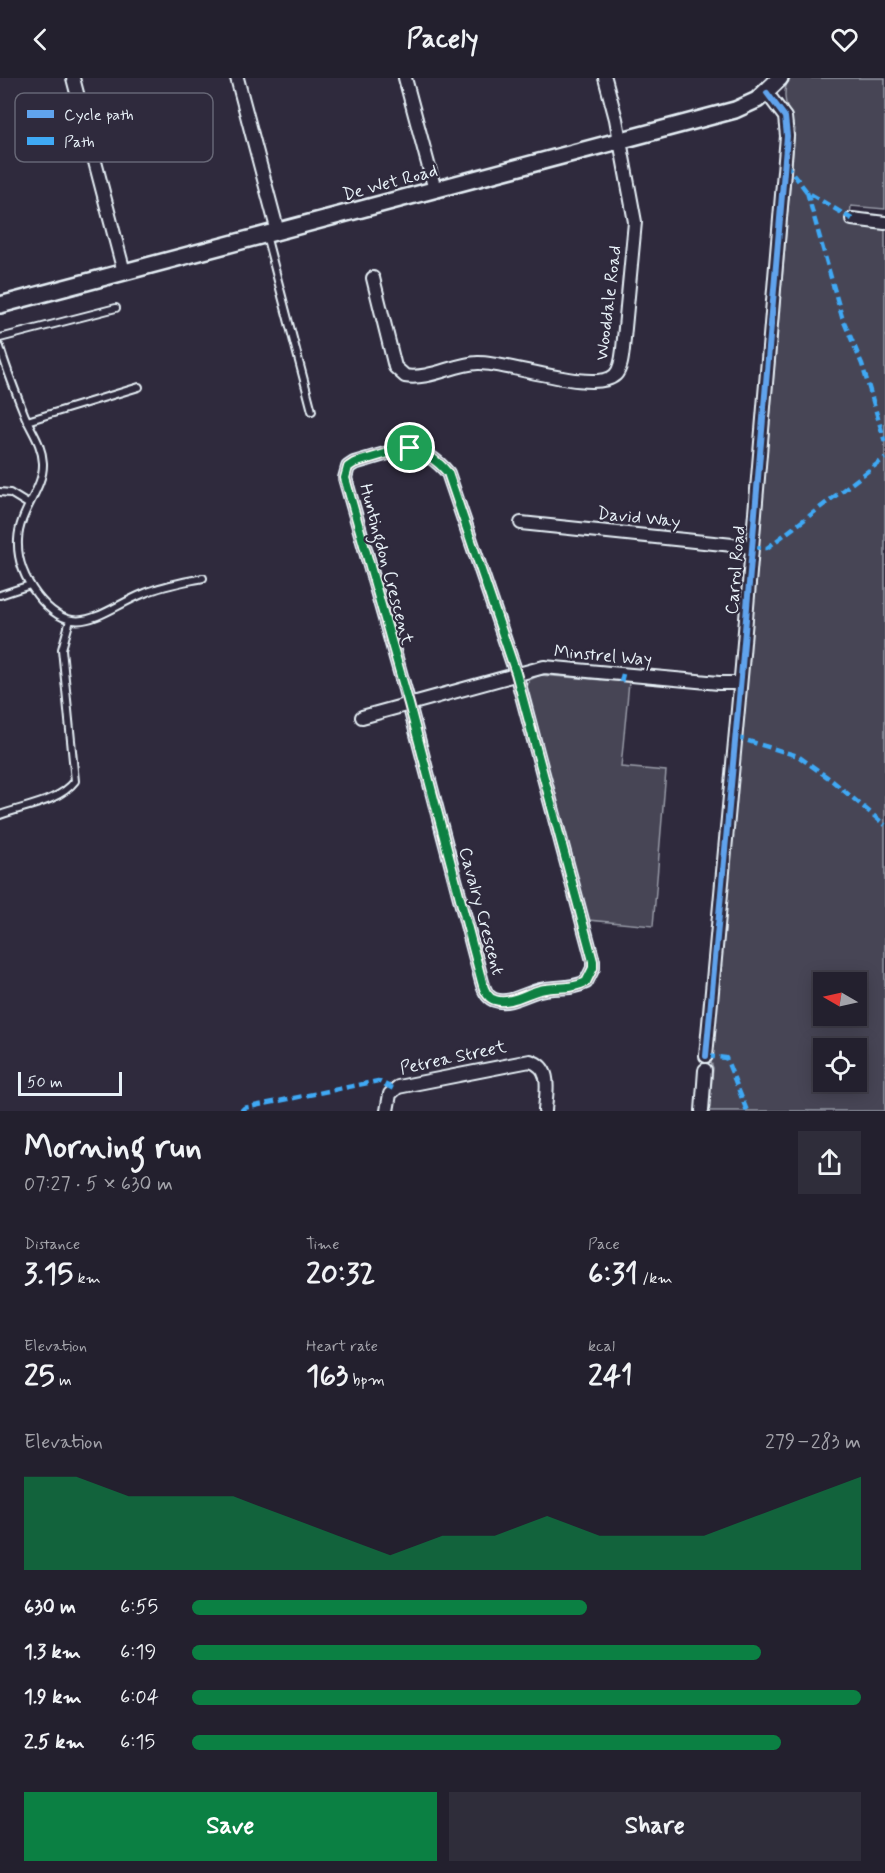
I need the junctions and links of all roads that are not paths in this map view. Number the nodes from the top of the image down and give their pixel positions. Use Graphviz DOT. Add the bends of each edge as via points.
graph roads {
  1 [pos="73,78"];
  2 [pos="237,78"];
  3 [pos="405,78"];
  4 [pos="605,78"];
  5 [pos="780,78"];
  6 [pos="77,93"];
  7 [pos="767,93"];
  8 [pos="621,141"];
  9 [pos="95,162"];
  10 [pos="435,190"];
  11 [pos="852,219"];
  12 [pos="885,223"];
  13 [pos="272,233"];
  14 [pos="124,272"];
  15 [pos="373,278"];
  16 [pos="0,305"];
  17 [pos="116,308"];
  18 [pos="0,338"];
  19 [pos="0,347"];
  20 [pos="139,387"];
  21 [pos="312,411"];
  22 [pos="27,421"];
  23 [pos="0,492"];
  24 [pos="28,504"];
  25 [pos="521,523"];
  26 [pos="752,547"];
  27 [pos="203,578"];
  28 [pos="30,585"];
  29 [pos="0,595"];
  30 [pos="70,620"];
  31 [pos="516,673"];
  32 [pos="740,683"];
  33 [pos="409,704"];
  34 [pos="362,717"];
  35 [pos="0,814"];
  36 [pos="706,1056"];
  37 [pos="705,1070"];
  38 [pos="387,1111"];
  39 [pos="544,1111"];
  40 [pos="702,1111"];
  1 -- 6 [label="street"];
  2 -- 13 [label="street"];
  3 -- 10 [label="street"];
  4 -- 8 [label="street"];
  5 -- 7 [label="street, De Wet Road"];
  7 -- 8 [label="street, De Wet Road" via="735,110"];
  7 -- 26 [label="street, Carrol Road" via="785,117 787,136"];
  8 -- 10 [label="street, De Wet Road"];
  8 -- 15 [label="street, Wooddale Road" via="635,233 622,357 610,379 590,382 476,363 405,376 398,371 392,356"];
  9 -- 14 [label="street"];
  10 -- 13 [label="street, De Wet Road"];
  11 -- 12 [label="street"];
  13 -- 14 [label="street, De Wet Road"];
  13 -- 21 [label="lane"];
  14 -- 16 [label="street, De Wet Road"];
  17 -- 18 [label="lane"];
  19 -- 22 [label="lane"];
  20 -- 22 [label="lane"];
  22 -- 24 [label="lane" via="39,441 43,463"];
  23 -- 24 [label="lane" via="10,492"];
  24 -- 28 [label="lane" via="20,523 17,552"];
  25 -- 26 [label="street, David Way"];
  26 -- 32 [label="street, Carrol Road"];
  27 -- 30 [label="lane" via="156,589 92,618"];
  28 -- 29 [label="lane"];
  28 -- 30 [label="lane" via="56,614"];
  30 -- 35 [label="lane" via="63,649 75,780 50,798"];
  31 -- 32 [label="street, Minstrel Way" via="544,667"];
  31 -- 33 [label="street, Minstrel Way"];
  31 -- 33 [label="street, Huntingdon Crescent" via="448,473 416,449 397,450 354,463 348,467 345,478"];
  31 -- 33 [label="street, Cavalry Crescent" via="593,961 586,982 571,988 541,990 506,1001 497,1001 486,993"];
  32 -- 36 [label="street, Carrol Road"];
  33 -- 34 [label="street, Minstrel Way"];
  37 -- 40 [label="street"];
  38 -- 39 [label="street, Petrea Street" via="390,1094 398,1087 522,1061 542,1067 546,1075"];
}
